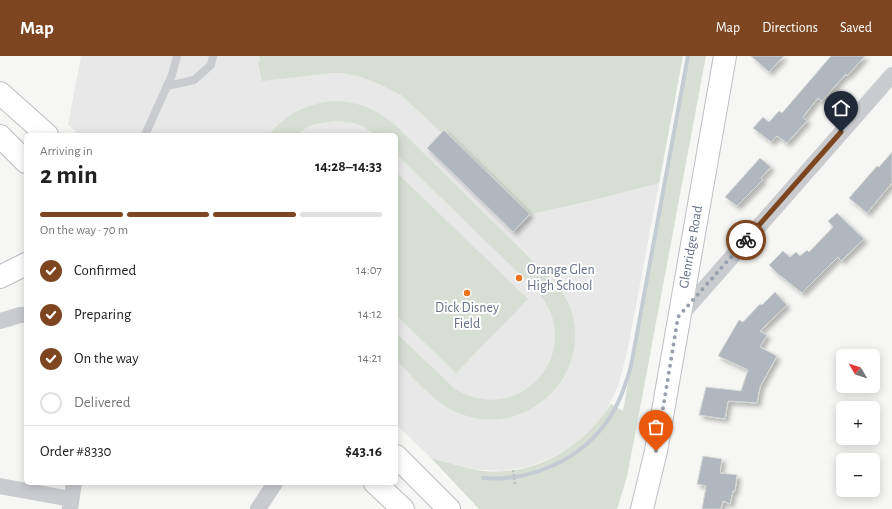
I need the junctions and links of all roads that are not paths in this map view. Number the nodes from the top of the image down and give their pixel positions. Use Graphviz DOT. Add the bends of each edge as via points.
graph roads {
  1 [pos="177,56"];
  2 [pos="213,56"];
  3 [pos="725,56"];
  4 [pos="892,75"];
  5 [pos="167,86"];
  6 [pos="0,93"];
  7 [pos="44,133"];
  8 [pos="146,133"];
  9 [pos="0,136"];
  10 [pos="24,160"];
  11 [pos="24,265"];
  12 [pos="0,277"];
  13 [pos="24,315"];
  14 [pos="678,317"];
  15 [pos="0,321"];
  16 [pos="398,458"];
  17 [pos="74,485"];
  18 [pos="274,485"];
  19 [pos="377,485"];
  20 [pos="0,486"];
  21 [pos="70,504"];
  22 [pos="258,509"];
  23 [pos="403,509"];
  24 [pos="449,509"];
  25 [pos="642,509"];
  1 -- 5 [label="lane"];
  2 -- 5 [label="lane" via="211,65 194,80"];
  3 -- 14 [label="street, Glenridge Road"];
  4 -- 14 [label="street"];
  5 -- 8 [label="lane"];
  6 -- 7 [label="street"];
  9 -- 10 [label="street"];
  11 -- 12 [label="street"];
  13 -- 15 [label="street"];
  14 -- 25 [label="street, Glenridge Road" via="656,451"];
  16 -- 24 [label="street"];
  17 -- 21 [label="street"];
  18 -- 22 [label="street"];
  19 -- 23 [label="street"];
  20 -- 21 [label="street"];
}
